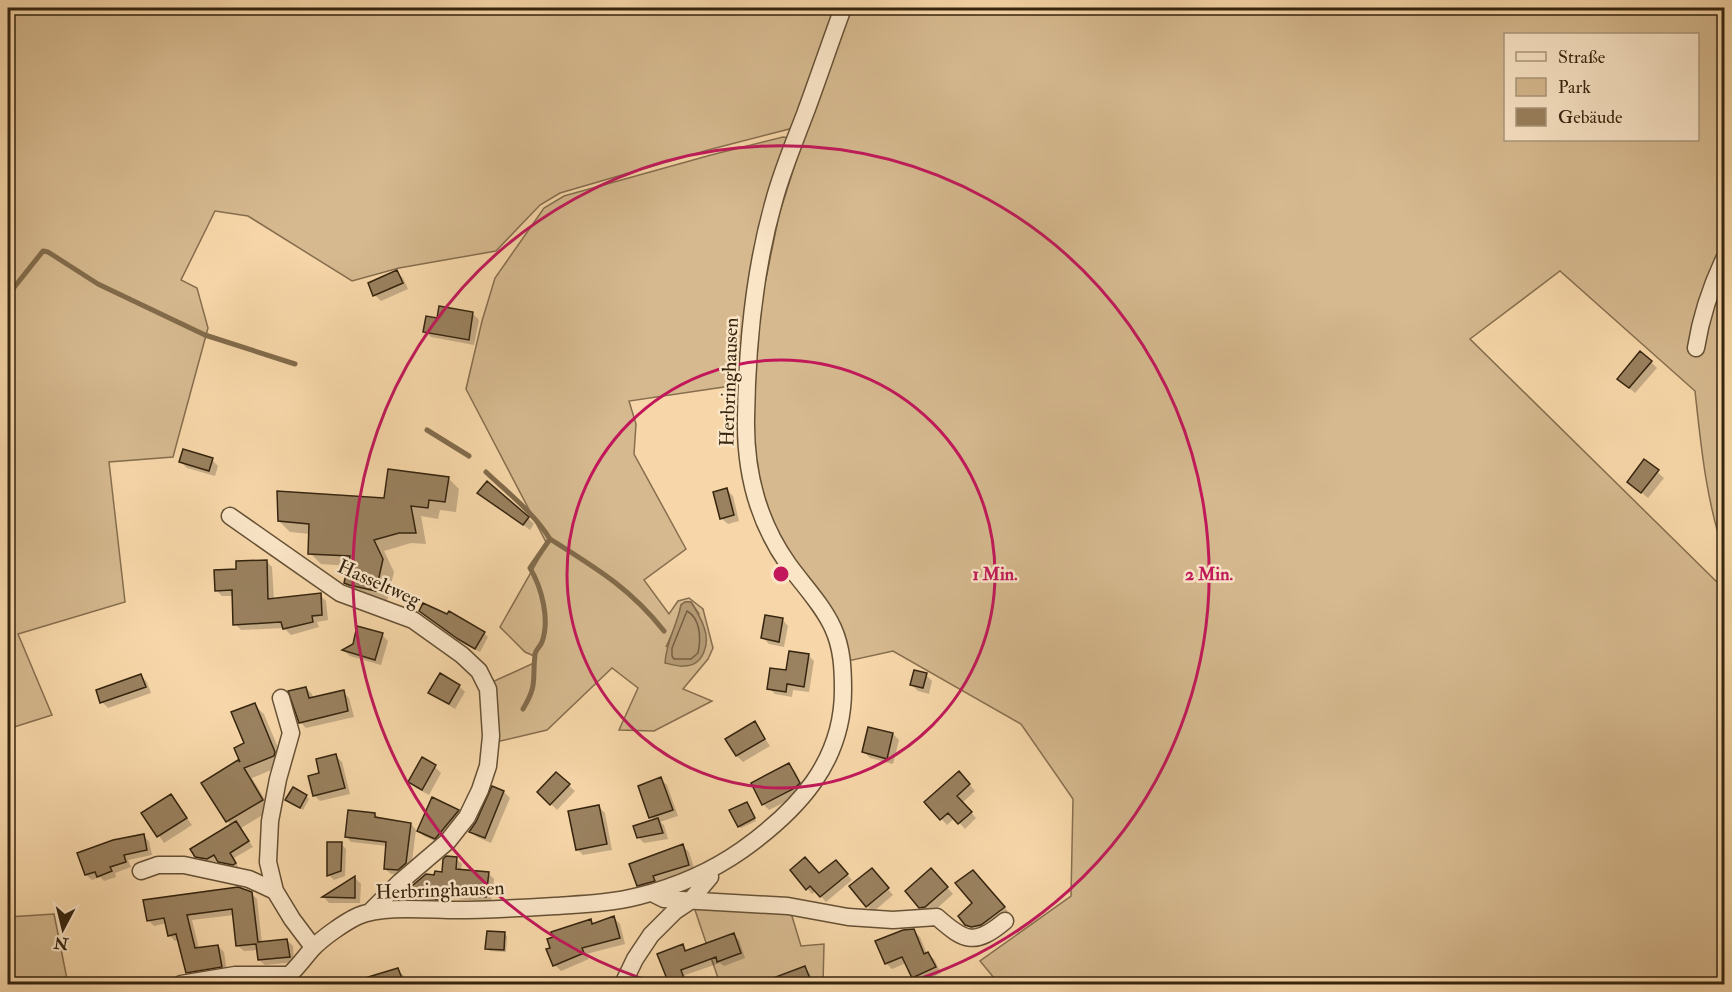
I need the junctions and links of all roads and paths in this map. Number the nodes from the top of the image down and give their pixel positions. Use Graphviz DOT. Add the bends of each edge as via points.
graph roads {
  1 [pos="843,8"];
  2 [pos="1725,259"];
  3 [pos="1696,348"];
  4 [pos="230,516"];
  5 [pos="281,698"];
  6 [pos="709,870"];
  7 [pos="141,871"];
  8 [pos="275,891"];
  9 [pos="652,892"];
  10 [pos="690,901"];
  11 [pos="370,912"];
  12 [pos="1005,921"];
  13 [pos="314,947"];
  14 [pos="287,980"];
  15 [pos="181,984"];
  16 [pos="623,984"];
  1 -- 6 [label="street, Herbringhausen" via="785,166 764,242 752,316 746,419 748,462 759,511 788,564 832,625 838,643 844,663 843,711 822,771 794,807 763,835"];
  2 -- 3 [label="street" via="1705,304"];
  4 -- 11 [label="street, Hasseltweg" via="340,593 413,620 462,655 479,671 488,689 488,766 467,817 448,841"];
  5 -- 8 [label="street" via="291,733 272,804 268,843"];
  6 -- 9 [label="street, Herbringhausen"];
  6 -- 10 [label="street, Herbringhausen" via="710,877"];
  7 -- 8 [label="street" via="158,865 184,865 249,879"];
  8 -- 13 [label="street"];
  9 -- 10 [label="street, Herbringhausen" via="664,899"];
  9 -- 11 [label="street, Herbringhausen" via="572,905"];
  10 -- 12 [label="street, Herbringhausen" via="788,906 893,920 937,917 953,931 979,939"];
  10 -- 16 [label="street, Herbringhausen" via="651,935"];
  11 -- 13 [label="street, Herbringhausen" via="349,921"];
  13 -- 14 [label="street, Herbringhausen"];
  14 -- 15 [label="street, Herbringhausen" via="235,975"];
}
